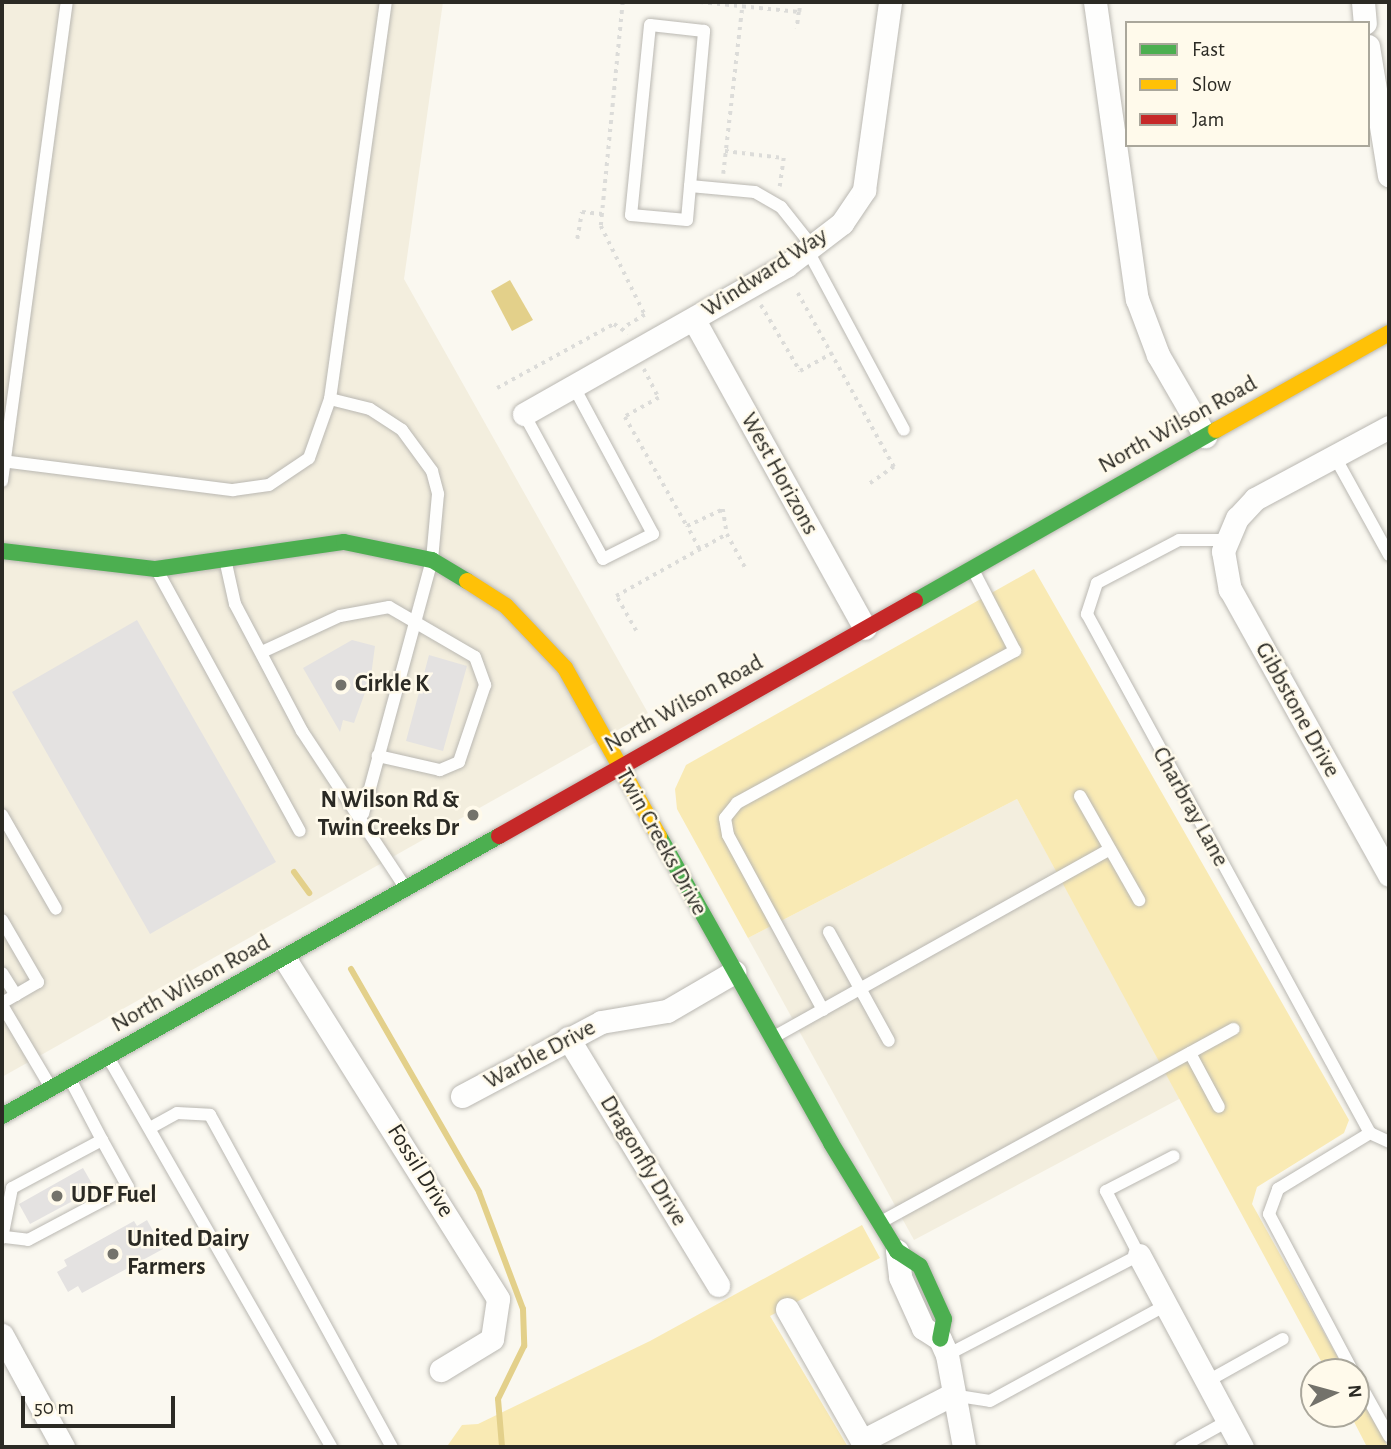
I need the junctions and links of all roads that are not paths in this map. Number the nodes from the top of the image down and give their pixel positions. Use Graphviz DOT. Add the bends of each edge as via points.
graph roads {
  1 [pos="67,2"];
  2 [pos="386,2"];
  3 [pos="890,2"];
  4 [pos="1095,2"];
  5 [pos="1363,2"];
  6 [pos="1365,21"];
  7 [pos="1370,58"];
  8 [pos="1389,175"];
  9 [pos="690,186"];
  10 [pos="810,248"];
  11 [pos="694,320"];
  12 [pos="1389,333"];
  13 [pos="573,387"];
  14 [pos="330,399"];
  15 [pos="524,414"];
  16 [pos="1389,426"];
  17 [pos="904,430"];
  18 [pos="1205,436"];
  19 [pos="1335,457"];
  20 [pos="3,461"];
  21 [pos="2,481"];
  22 [pos="1225,540"];
  23 [pos="2,551"];
  24 [pos="1389,555"];
  25 [pos="225,559"];
  26 [pos="432,560"];
  27 [pos="972,568"];
  28 [pos="156,569"];
  29 [pos="415,616"];
  30 [pos="865,628"];
  31 [pos="262,652"];
  32 [pos="378,756"];
  33 [pos="619,767"];
  34 [pos="1080,796"];
  35 [pos="363,814"];
  36 [pos="2,815"];
  37 [pos="300,831"];
  38 [pos="1110,849"];
  39 [pos="1389,875"];
  40 [pos="406,887"];
  41 [pos="1139,900"];
  42 [pos="56,909"];
  43 [pos="2,920"];
  44 [pos="830,932"];
  45 [pos="285,959"];
  46 [pos="734,972"];
  47 [pos="2,973"];
  48 [pos="860,988"];
  49 [pos="16,995"];
  50 [pos="2,1004"];
  51 [pos="823,1010"];
  52 [pos="1234,1029"];
  53 [pos="568,1038"];
  54 [pos="772,1038"];
  55 [pos="889,1041"];
  56 [pos="1190,1053"];
  57 [pos="108,1057"];
  58 [pos="69,1078"];
  59 [pos="51,1089"];
  60 [pos="462,1096"];
  61 [pos="1219,1107"];
  62 [pos="2,1116"];
  63 [pos="150,1128"];
  64 [pos="1370,1133"];
  65 [pos="102,1140"];
  66 [pos="1389,1142"];
  67 [pos="1174,1156"];
  68 [pos="880,1222"];
  69 [pos="3,1237"];
  70 [pos="897,1251"];
  71 [pos="1139,1255"];
  72 [pos="718,1285"];
  73 [pos="1164,1306"];
  74 [pos="787,1309"];
  75 [pos="2,1338"];
  76 [pos="1283,1339"];
  77 [pos="944,1347"];
  78 [pos="1346,1358"];
  79 [pos="441,1370"];
  80 [pos="1206,1382"];
  81 [pos="951,1395"];
  82 [pos="1370,1402"];
  83 [pos="1228,1421"];
  84 [pos="1389,1436"];
  85 [pos="63,1447"];
  86 [pos="331,1447"];
  87 [pos="392,1447"];
  88 [pos="964,1447"];
  89 [pos="1181,1447"];
  90 [pos="1242,1447"];
  1 -- 20 [label="lane"];
  2 -- 14 [label="lane"];
  3 -- 10 [label="street, Windward Way" via="864,190 842,223"];
  4 -- 18 [label="street" via="1137,299 1158,355"];
  5 -- 6 [label="street"];
  7 -- 8 [label="street"];
  9 -- 9 [label="lane" via="687,220 631,215 650,25 704,31"];
  9 -- 10 [label="lane" via="770,199"];
  10 -- 11 [label="street, Windward Way"];
  10 -- 17 [label="lane"];
  11 -- 13 [label="street, Windward Way"];
  11 -- 30 [label="street, West Horizons"];
  12 -- 18 [label="main road, North Wilson Road"];
  13 -- 15 [label="street, Windward Way"];
  13 -- 15 [label="lane" via="653,534 603,559"];
  14 -- 20 [label="lane" via="309,458 269,485 233,491"];
  14 -- 26 [label="lane" via="388,419 432,471 439,522"];
  16 -- 19 [label="street"];
  18 -- 27 [label="main road, North Wilson Road"];
  19 -- 22 [label="street" via="1255,499"];
  19 -- 24 [label="lane"];
  20 -- 21 [label="lane"];
  22 -- 39 [label="street, Gibbstone Drive" via="1230,589"];
  22 -- 64 [label="lane, Charbray Lane" via="1179,540 1097,583 1087,614"];
  23 -- 28 [label="main road, Twin Creeks Drive"];
  25 -- 26 [label="main road, Twin Creeks Drive" via="344,542"];
  25 -- 28 [label="main road, Twin Creeks Drive"];
  25 -- 31 [label="lane" via="235,604"];
  26 -- 29 [label="lane"];
  26 -- 33 [label="main road, Twin Creeks Drive" via="471,580 535,633 565,668"];
  27 -- 30 [label="main road, North Wilson Road"];
  27 -- 51 [label="lane" via="1015,650 737,803 725,818 728,835"];
  28 -- 37 [label="lane"];
  29 -- 31 [label="lane" via="389,607 362,609"];
  29 -- 32 [label="lane"];
  29 -- 32 [label="lane" via="475,657 485,685 458,762 440,770"];
  30 -- 33 [label="main road, North Wilson Road"];
  31 -- 35 [label="lane" via="302,731"];
  32 -- 35 [label="lane"];
  33 -- 40 [label="main road, North Wilson Road"];
  33 -- 46 [label="main road, Twin Creeks Drive"];
  34 -- 38 [label="lane"];
  35 -- 40 [label="lane"];
  36 -- 42 [label="lane"];
  38 -- 41 [label="lane"];
  38 -- 48 [label="lane"];
  40 -- 45 [label="main road, North Wilson Road"];
  43 -- 49 [label="lane" via="38,982"];
  44 -- 48 [label="lane"];
  45 -- 57 [label="main road, North Wilson Road"];
  45 -- 79 [label="street, Fossil Drive" via="498,1299 492,1339"];
  46 -- 53 [label="street, Warble Drive" via="667,1011 601,1022"];
  46 -- 54 [label="main road, Twin Creeks Drive"];
  47 -- 49 [label="lane"];
  48 -- 51 [label="lane"];
  48 -- 55 [label="lane"];
  49 -- 50 [label="lane"];
  50 -- 59 [label="lane"];
  51 -- 54 [label="lane"];
  52 -- 56 [label="lane"];
  53 -- 60 [label="street, Warble Drive"];
  53 -- 72 [label="street, Dragonfly Drive"];
  54 -- 68 [label="main road, Twin Creeks Drive"];
  56 -- 61 [label="lane"];
  56 -- 68 [label="lane"];
  57 -- 58 [label="main road, North Wilson Road"];
  57 -- 63 [label="lane"];
  58 -- 59 [label="main road, North Wilson Road"];
  58 -- 65 [label="lane"];
  59 -- 62 [label="main road, North Wilson Road"];
  63 -- 86 [label="lane"];
  63 -- 87 [label="lane" via="177,1113 210,1115"];
  64 -- 66 [label="lane"];
  64 -- 78 [label="lane" via="1278,1188 1269,1214"];
  65 -- 69 [label="lane" via="12,1188"];
  65 -- 69 [label="lane" via="128,1188 28,1240"];
  67 -- 71 [label="lane" via="1106,1191"];
  68 -- 70 [label="main road, Twin Creeks Drive"];
  70 -- 77 [label="street, Twin Creeks Drive" via="900,1277 923,1328"];
  71 -- 73 [label="street"];
  71 -- 77 [label="lane"];
  73 -- 80 [label="street"];
  73 -- 81 [label="lane" via="990,1401"];
  74 -- 81 [label="street" via="862,1441"];
  75 -- 85 [label="street"];
  76 -- 80 [label="lane"];
  77 -- 81 [label="street"];
  80 -- 83 [label="street"];
  81 -- 88 [label="street"];
  82 -- 84 [label="lane"];
  83 -- 89 [label="lane"];
  83 -- 90 [label="street"];
}
